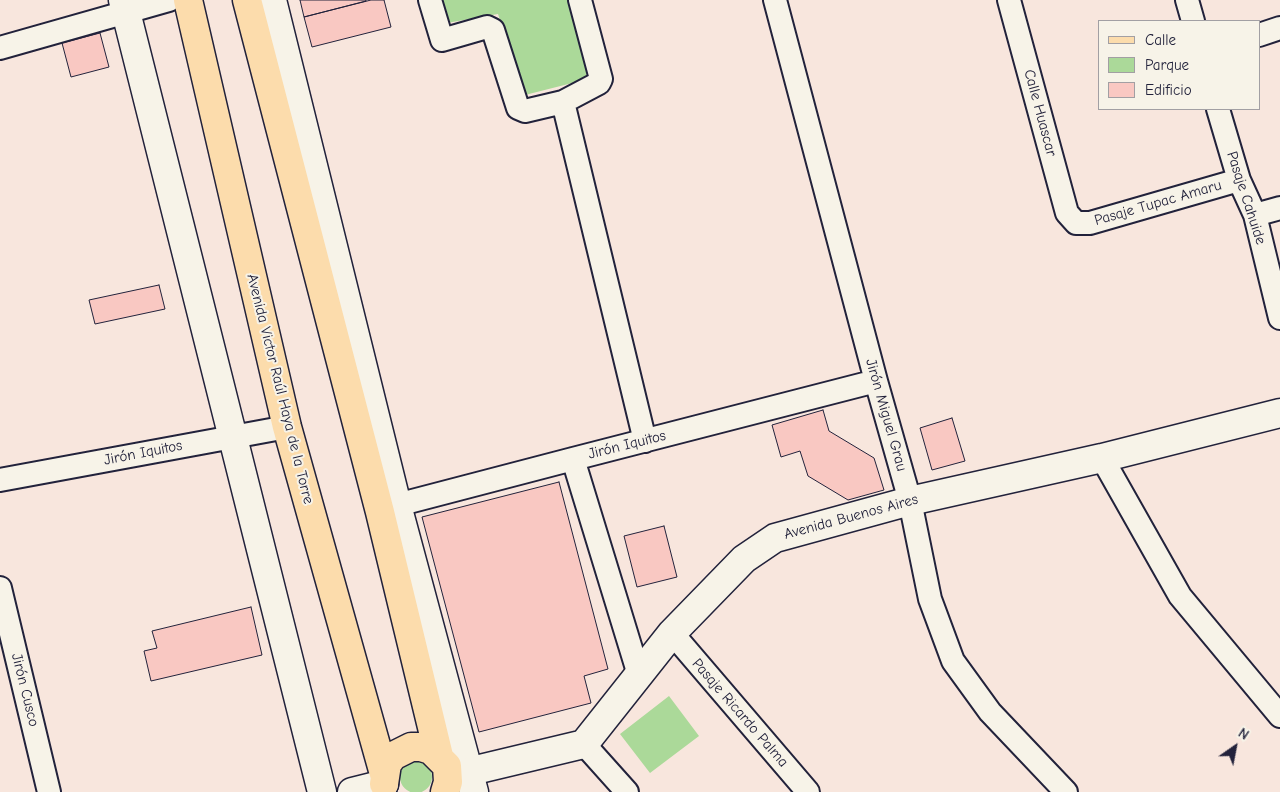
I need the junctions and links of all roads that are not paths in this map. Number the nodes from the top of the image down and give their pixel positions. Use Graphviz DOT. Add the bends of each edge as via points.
graph roads {
  1 [pos="169,0"];
  2 [pos="188,0"];
  3 [pos="247,0"];
  4 [pos="272,0"];
  5 [pos="430,0"];
  6 [pos="580,0"];
  7 [pos="776,0"];
  8 [pos="1009,0"];
  9 [pos="1187,0"];
  10 [pos="125,6"];
  11 [pos="1193,20"];
  12 [pos="1280,28"];
  13 [pos="1260,34"];
  14 [pos="0,48"];
  15 [pos="563,102"];
  16 [pos="1218,110"];
  17 [pos="1239,180"];
  18 [pos="1280,208"];
  19 [pos="1255,215"];
  20 [pos="1076,223"];
  21 [pos="1280,318"];
  22 [pos="876,381"];
  23 [pos="1280,413"];
  24 [pos="287,427"];
  25 [pos="231,436"];
  26 [pos="645,441"];
  27 [pos="1102,458"];
  28 [pos="572,459"];
  29 [pos="0,480"];
  30 [pos="910,501"];
  31 [pos="389,509"];
  32 [pos="0,588"];
  33 [pos="672,633"];
  34 [pos="639,675"];
  35 [pos="1280,716"];
  36 [pos="584,744"];
  37 [pos="453,780"];
  38 [pos="385,783"];
  39 [pos="49,792"];
  40 [pos="322,792"];
  41 [pos="352,792"];
  42 [pos="627,792"];
  43 [pos="808,792"];
  44 [pos="1066,792"];
  1 -- 10 [label="street"];
  2 -- 24 [label="main road, Avenida Victor Raúl Haya de la Torre"];
  3 -- 31 [label="main road"];
  4 -- 31 [label="street"];
  5 -- 15 [label="street" via="442,40 487,27 492,30 521,111"];
  6 -- 15 [label="street" via="601,79"];
  7 -- 22 [label="street, Jirón Miguel Grau"];
  8 -- 20 [label="street, Calle Huascar" via="1067,213"];
  9 -- 11 [label="street"];
  10 -- 14 [label="street"];
  10 -- 25 [label="street"];
  12 -- 13 [label="street"];
  15 -- 26 [label="street"];
  16 -- 17 [label="street, Pasaje Cahuide"];
  17 -- 19 [label="street, Pasaje Cahuide"];
  17 -- 20 [label="street, Pasaje Tupac Amaru" via="1090,223"];
  18 -- 19 [label="street"];
  19 -- 21 [label="street, Pasaje Cahuide"];
  22 -- 26 [label="street, Jirón Iquitos"];
  22 -- 30 [label="street, Jirón Miguel Grau"];
  23 -- 27 [label="street, Avenida Buenos Aires"];
  24 -- 25 [label="street, Jirón Iquitos"];
  24 -- 38 [label="main road, Avenida Victor Raúl Haya de la Torre"];
  25 -- 29 [label="street, Jirón Iquitos"];
  25 -- 40 [label="street"];
  26 -- 28 [label="street, Jirón Iquitos"];
  27 -- 30 [label="street, Avenida Buenos Aires"];
  27 -- 35 [label="street" via="1180,596"];
  28 -- 31 [label="street, Jirón Iquitos"];
  28 -- 34 [label="street"];
  30 -- 33 [label="street, Avenida Buenos Aires" via="774,538 744,559"];
  30 -- 44 [label="street, Jirón Miguel Grau" via="930,599 953,661 990,712"];
  31 -- 37 [label="main road"];
  32 -- 39 [label="street, Jirón Cusco"];
  33 -- 34 [label="street, Avenida Buenos Aires"];
  33 -- 43 [label="street, Pasaje Ricardo Palma"];
  34 -- 36 [label="street, Avenida Buenos Aires"];
  36 -- 37 [label="street"];
  36 -- 42 [label="street"];
  37 -- 38 [label="main road" via="431,750 411,747 393,756"];
  38 -- 41 [label="street"];
}
